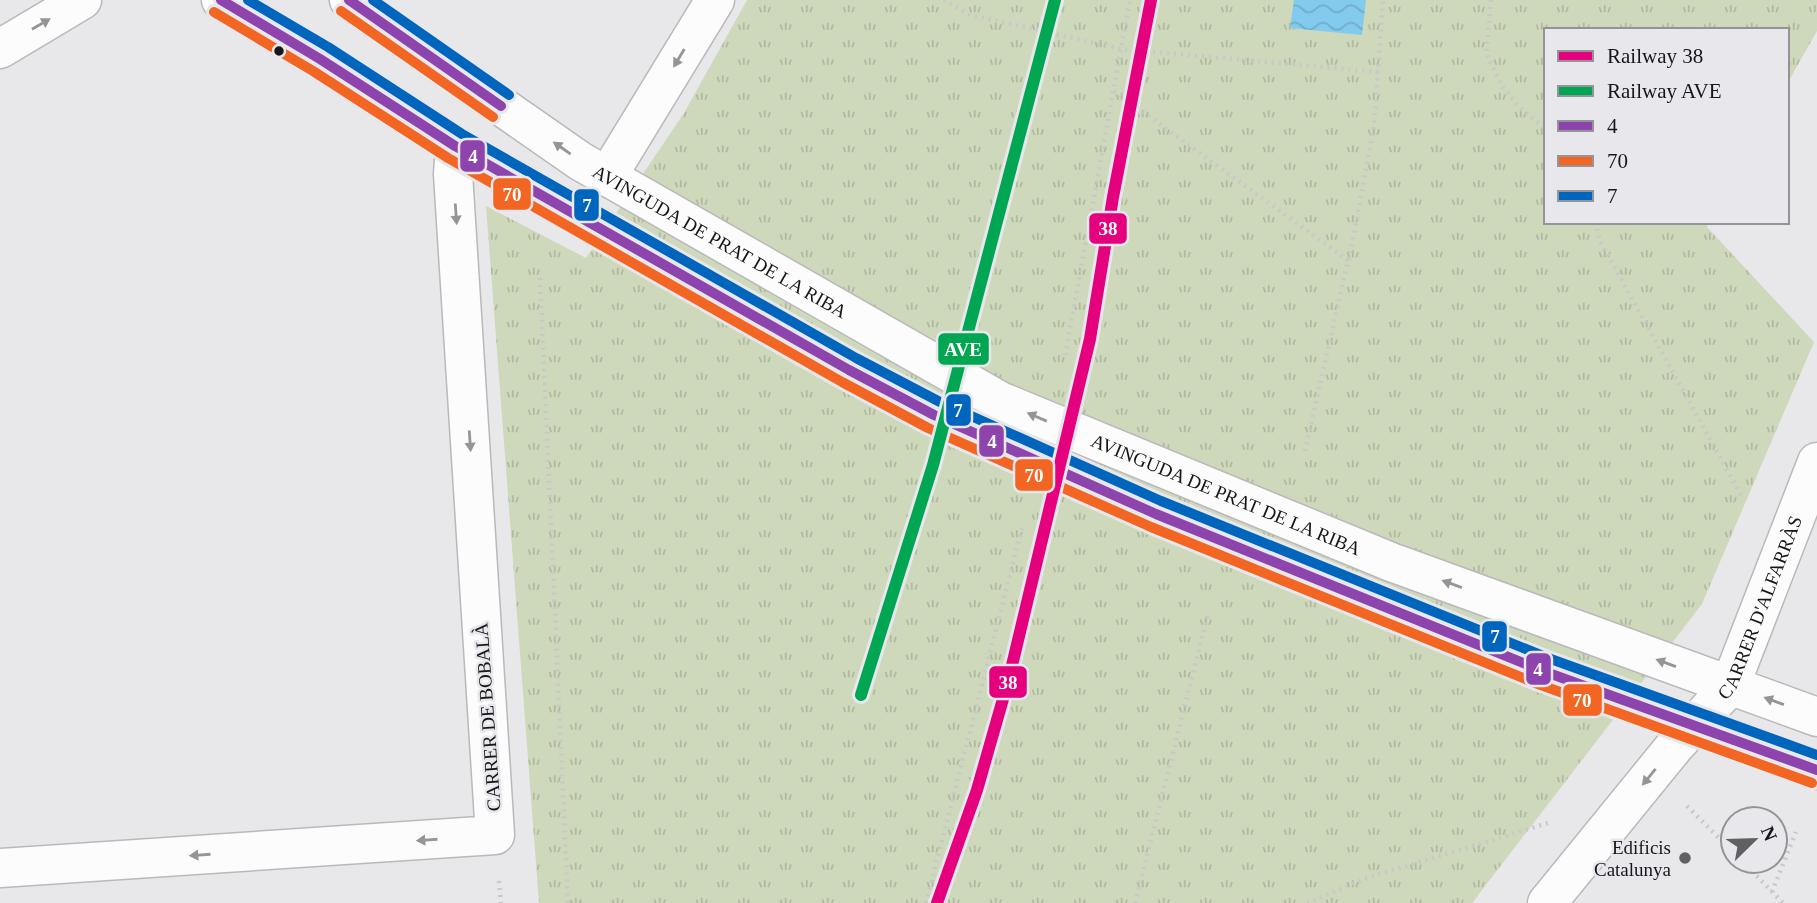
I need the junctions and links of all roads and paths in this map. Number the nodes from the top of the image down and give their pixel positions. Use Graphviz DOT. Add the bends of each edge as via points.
graph roads {
  1 [pos="82,0"];
  2 [pos="221,0"];
  3 [pos="349,0"];
  4 [pos="715,0"];
  5 [pos="944,0"];
  6 [pos="1130,0"];
  7 [pos="1383,0"];
  8 [pos="1491,0"];
  9 [pos="0,49"];
  10 [pos="1121,49"];
  11 [pos="1378,72"];
  12 [pos="1114,91"];
  13 [pos="1544,127"];
  14 [pos="454,146"];
  15 [pos="607,177"];
  16 [pos="1596,224"];
  17 [pos="1349,261"];
  18 [pos="540,278"];
  19 [pos="1066,355"];
  20 [pos="1306,451"];
  21 [pos="1817,462"];
  22 [pos="1741,495"];
  23 [pos="1023,524"];
  24 [pos="1208,614"];
  25 [pos="1730,686"];
  26 [pos="1817,717"];
  27 [pos="1693,725"];
  28 [pos="1817,770"];
  29 [pos="1687,806"];
  30 [pos="1549,823"];
  31 [pos="1796,832"];
  32 [pos="1719,838"];
  33 [pos="0,869"];
  34 [pos="1756,875"];
  35 [pos="1772,891"];
  36 [pos="568,903"];
  37 [pos="926,903"];
  38 [pos="1135,903"];
  39 [pos="1307,903"];
  40 [pos="1547,903"];
  41 [pos="1783,903"];
  9 -- 1 [label="main road, one-way"];
  2 -- 14 [label="main road"];
  15 -- 3 [label="main road, AVINGUDA DE PRAT DE LA RIBA, one-way"];
  4 -- 15 [label="main road, one-way"];
  5 -- 10 [label="path" via="971,15"];
  6 -- 10 [label="path"];
  7 -- 11 [label="path"];
  8 -- 13 [label="path" via="1486,53 1502,86"];
  10 -- 11 [label="path"];
  10 -- 12 [label="path"];
  11 -- 17 [label="path" via="1374,126"];
  12 -- 17 [label="path"];
  12 -- 19 [label="path"];
  14 -- 27 [label="main road" via="934,415 1208,535 1543,671"];
  14 -- 33 [label="main road, CARRER DE BOBALÀ, one-way" via="495,835"];
  25 -- 15 [label="main road, AVINGUDA DE PRAT DE LA RIBA, one-way" via="1391,562 1000,401"];
  16 -- 22 [label="path" via="1600,241"];
  17 -- 20 [label="path"];
  18 -- 36 [label="path"];
  21 -- 25 [label="main road, CARRER D'ALFARRÀS"];
  23 -- 37 [label="path"];
  24 -- 38 [label="path"];
  26 -- 25 [label="main road, AVINGUDA DE PRAT DE LA RIBA, one-way"];
  25 -- 27 [label="main road, CARRER D'ALFARRÀS"];
  27 -- 28 [label="main road"];
  27 -- 40 [label="main road, CARRER D'ALFARRÀS, one-way"];
  29 -- 32 [label="path"];
  30 -- 39 [label="path" via="1370,877"];
  31 -- 35 [label="path"];
  34 -- 35 [label="path"];
  35 -- 41 [label="path"];
}
